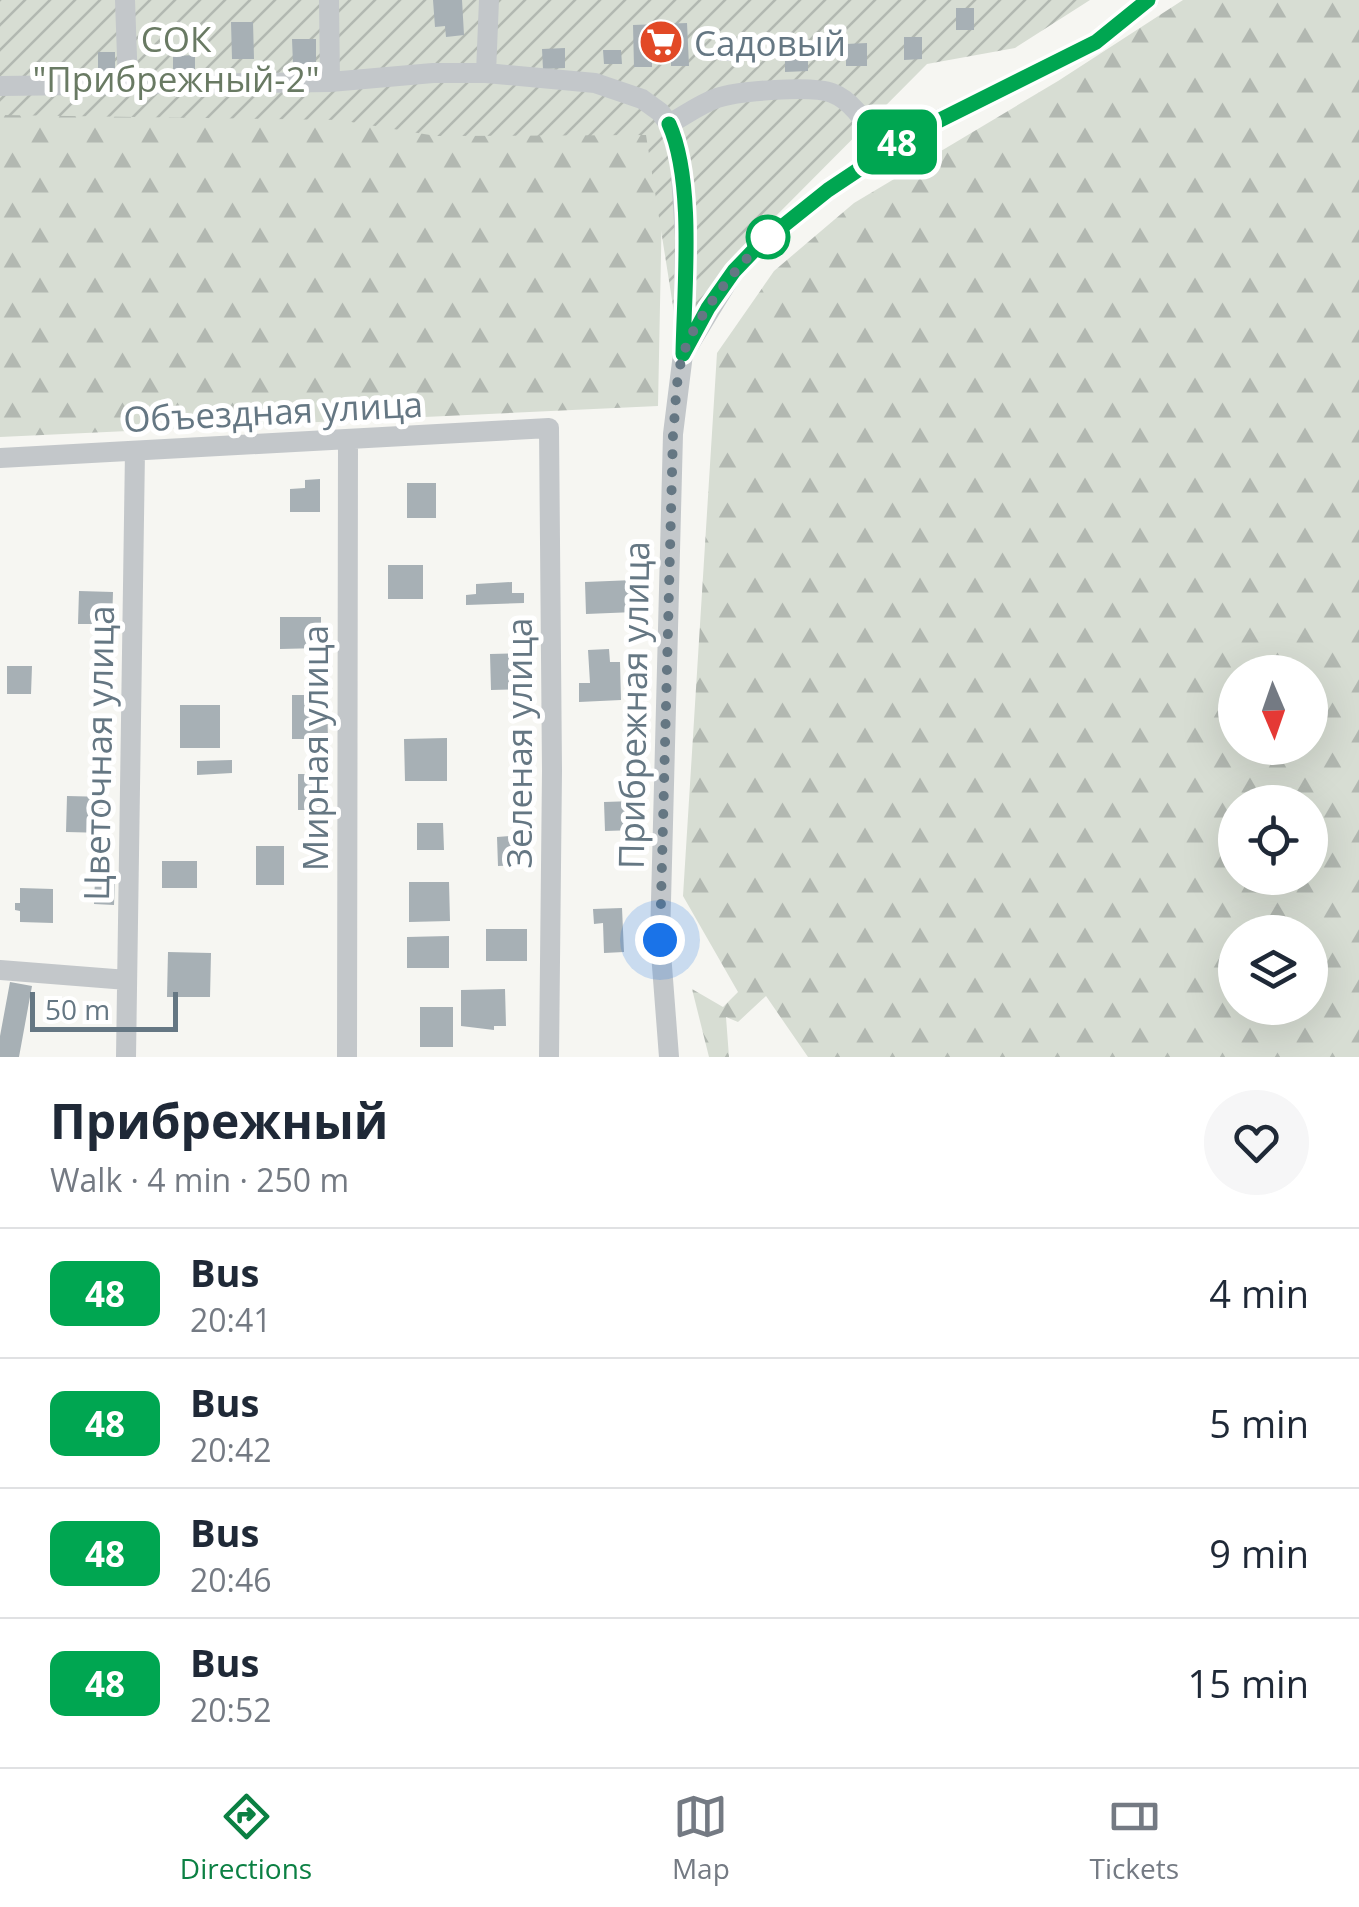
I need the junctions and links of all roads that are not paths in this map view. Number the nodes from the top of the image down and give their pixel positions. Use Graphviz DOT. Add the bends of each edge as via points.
graph roads {
  1 [pos="126,0"];
  2 [pos="329,0"];
  3 [pos="488,0"];
  4 [pos="1148,0"];
  5 [pos="486,73"];
  6 [pos="330,82"];
  7 [pos="0,86"];
  8 [pos="128,86"];
  9 [pos="669,124"];
  10 [pos="884,150"];
  11 [pos="683,354"];
  12 [pos="549,428"];
  13 [pos="348,439"];
  14 [pos="134,451"];
  15 [pos="0,458"];
  16 [pos="0,970"];
  17 [pos="128,980"];
  18 [pos="126,1057"];
  19 [pos="347,1057"];
  20 [pos="549,1057"];
  21 [pos="669,1057"];
  1 -- 8 [label="street"];
  2 -- 6 [label="street"];
  3 -- 5 [label="street"];
  4 -- 10 [label="street" via="1096,42"];
  5 -- 6 [label="street"];
  5 -- 9 [label="street" via="595,82 622,90"];
  6 -- 8 [label="street"];
  7 -- 8 [label="street"];
  9 -- 10 [label="street" via="716,98 810,90 833,93 856,111"];
  9 -- 11 [label="street, Прибрежная улица" via="680,159 685,237"];
  10 -- 11 [label="street" via="758,246 708,308"];
  11 -- 21 [label="street, Прибрежная улица" via="673,434 660,940"];
  12 -- 13 [label="street, Объездная улица"];
  12 -- 20 [label="street, Зеленая улица"];
  13 -- 14 [label="street, Объездная улица"];
  13 -- 19 [label="street, Мирная улица"];
  14 -- 15 [label="street, Объездная улица"];
  14 -- 17 [label="street, Цветочная улица"];
  16 -- 17 [label="street"];
  17 -- 18 [label="street, Цветочная улица"];
}
